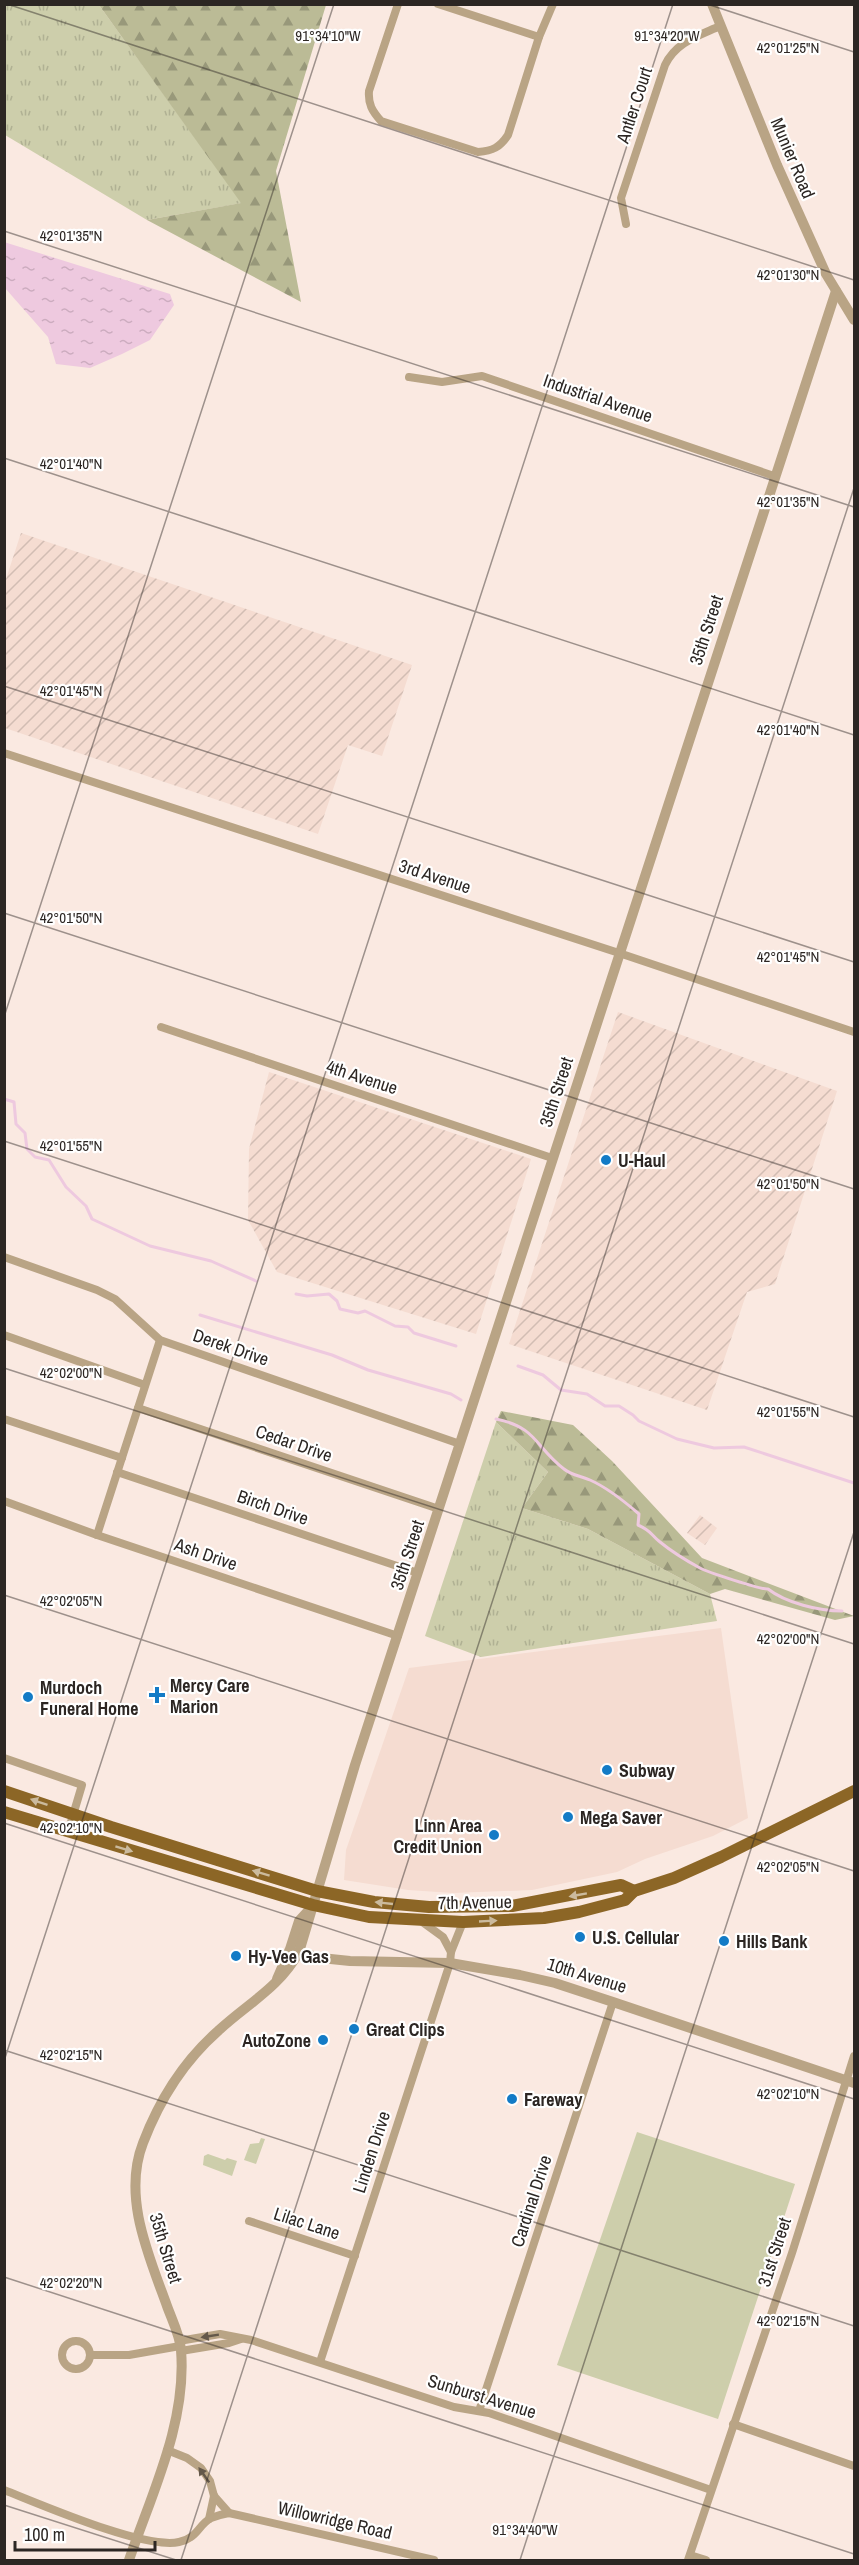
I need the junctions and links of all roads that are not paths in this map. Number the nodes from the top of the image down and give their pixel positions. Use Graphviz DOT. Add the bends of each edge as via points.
graph roads {
  1 [pos="398,4"];
  2 [pos="438,4"];
  3 [pos="553,4"];
  4 [pos="712,4"];
  5 [pos="720,26"];
  6 [pos="538,37"];
  7 [pos="626,224"];
  8 [pos="836,291"];
  9 [pos="855,320"];
  10 [pos="409,377"];
  11 [pos="774,476"];
  12 [pos="4,753"];
  13 [pos="619,953"];
  14 [pos="161,1027"];
  15 [pos="855,1032"];
  16 [pos="552,1158"];
  17 [pos="4,1257"];
  18 [pos="4,1335"];
  19 [pos="160,1340"];
  20 [pos="145,1385"];
  21 [pos="138,1408"];
  22 [pos="4,1419"];
  23 [pos="460,1444"];
  24 [pos="122,1458"];
  25 [pos="117,1472"];
  26 [pos="4,1502"];
  27 [pos="439,1509"];
  28 [pos="96,1535"];
  29 [pos="418,1573"];
  30 [pos="398,1636"];
  31 [pos="4,1758"];
  32 [pos="4,1791"];
  33 [pos="855,1791"];
  34 [pos="4,1812"];
  35 [pos="73,1814"];
  36 [pos="68,1832"];
  37 [pos="316,1891"];
  38 [pos="634,1891"];
  39 [pos="313,1905"];
  40 [pos="421,1921"];
  41 [pos="463,1922"];
  42 [pos="299,1952"];
  43 [pos="451,1952"];
  44 [pos="450,1963"];
  45 [pos="274,1986"];
  46 [pos="613,2002"];
  47 [pos="855,2056"];
  48 [pos="850,2082"];
  49 [pos="249,2221"];
  50 [pos="355,2256"];
  51 [pos="180,2346"];
  52 [pos="90,2355"];
  53 [pos="320,2362"];
  54 [pos="479,2411"];
  55 [pos="734,2424"];
  56 [pos="167,2450"];
  57 [pos="855,2466"];
  58 [pos="4,2490"];
  59 [pos="711,2490"];
  60 [pos="214,2496"];
  61 [pos="229,2513"];
  62 [pos="209,2519"];
  63 [pos="137,2538"];
  64 [pos="689,2558"];
  65 [pos="129,2560"];
  66 [pos="434,2560"];
  67 [pos="705,2560"];
  1 -- 6 [label="street" via="369,91 372,112 381,121 478,152 502,145 508,135"];
  2 -- 6 [label="street"];
  3 -- 6 [label="street"];
  4 -- 5 [label="street, Munier Road"];
  5 -- 7 [label="street, Antler Court" via="670,54 621,198"];
  5 -- 8 [label="street, Munier Road" via="777,165"];
  8 -- 9 [label="street, Munier Road"];
  8 -- 11 [label="street, 35th Street"];
  10 -- 11 [label="street, Industrial Avenue" via="442,382 482,376"];
  11 -- 13 [label="street, 35th Street"];
  12 -- 13 [label="street, 3rd Avenue"];
  13 -- 15 [label="street, 3rd Avenue"];
  13 -- 16 [label="street, 35th Street"];
  14 -- 16 [label="street, 4th Avenue"];
  16 -- 23 [label="street, 35th Street"];
  17 -- 19 [label="street, Derek Drive" via="115,1299"];
  18 -- 20 [label="street"];
  19 -- 20 [label="street"];
  19 -- 23 [label="street, Derek Drive"];
  20 -- 21 [label="street"];
  21 -- 24 [label="street"];
  21 -- 27 [label="street, Cedar Drive"];
  22 -- 24 [label="street"];
  23 -- 27 [label="street, 35th Street"];
  24 -- 25 [label="street"];
  25 -- 28 [label="street"];
  25 -- 29 [label="street, Birch Drive"];
  26 -- 28 [label="street, Ash Drive"];
  27 -- 29 [label="street, 35th Street"];
  28 -- 30 [label="street, Ash Drive"];
  29 -- 30 [label="street, 35th Street"];
  30 -- 37 [label="street, 35th Street"];
  31 -- 35 [label="street" via="82,1785"];
  35 -- 32 [label="main road, one-way"];
  33 -- 38 [label="main road, 7th Avenue" via="721,1857"];
  34 -- 36 [label="main road"];
  35 -- 36 [label="street"];
  37 -- 35 [label="main road, one-way"];
  36 -- 39 [label="main road, one-way"];
  38 -- 37 [label="main road, 7th Avenue, one-way" via="621,1885 512,1906 474,1908 375,1902"];
  37 -- 39 [label="street, 35th Street"];
  41 -- 38 [label="main road, 7th Avenue, one-way" via="579,1912 625,1900"];
  39 -- 40 [label="main road, 7th Avenue" via="369,1917"];
  39 -- 42 [label="street, 35th Street"];
  39 -- 45 [label="street, 35th Street" via="299,1920"];
  40 -- 41 [label="main road, 7th Avenue"];
  40 -- 43 [label="street" via="443,1937"];
  41 -- 43 [label="street, Linden Drive"];
  42 -- 44 [label="street, 10th Avenue" via="350,1961"];
  42 -- 45 [label="street, 35th Street"];
  43 -- 44 [label="street, Linden Drive"];
  44 -- 46 [label="street, 10th Avenue" via="544,1980"];
  44 -- 50 [label="street, Linden Drive"];
  45 -- 51 [label="street, 35th Street" via="218,2030 192,2057 168,2091 142,2144 136,2167 137,2211"];
  46 -- 48 [label="street, 10th Avenue"];
  46 -- 54 [label="street, Cardinal Drive"];
  47 -- 48 [label="street, 31st Street"];
  48 -- 55 [label="street, 31st Street"];
  49 -- 50 [label="street, Lilac Lane"];
  50 -- 53 [label="street, Linden Drive"];
  51 -- 52 [label="street, Sunburst Avenue" via="129,2355"];
  51 -- 53 [label="street, Sunburst Avenue" via="220,2334"];
  51 -- 56 [label="street, 35th Street" via="182,2377"];
  53 -- 54 [label="street, Sunburst Avenue" via="454,2407"];
  54 -- 59 [label="street, Sunburst Avenue"];
  55 -- 57 [label="street"];
  55 -- 59 [label="street, 31st Street"];
  60 -- 56 [label="street, one-way" via="201,2468"];
  56 -- 63 [label="street, 35th Street"];
  58 -- 63 [label="street, Willowridge Road"];
  59 -- 64 [label="street, 31st Street"];
  60 -- 61 [label="street"];
  60 -- 62 [label="street"];
  61 -- 62 [label="street, Willowridge Road"];
  61 -- 66 [label="street, Willowridge Road"];
  62 -- 63 [label="street, Willowridge Road" via="192,2539 177,2543"];
  63 -- 65 [label="street, 35th Street"];
  64 -- 67 [label="street"];
}
